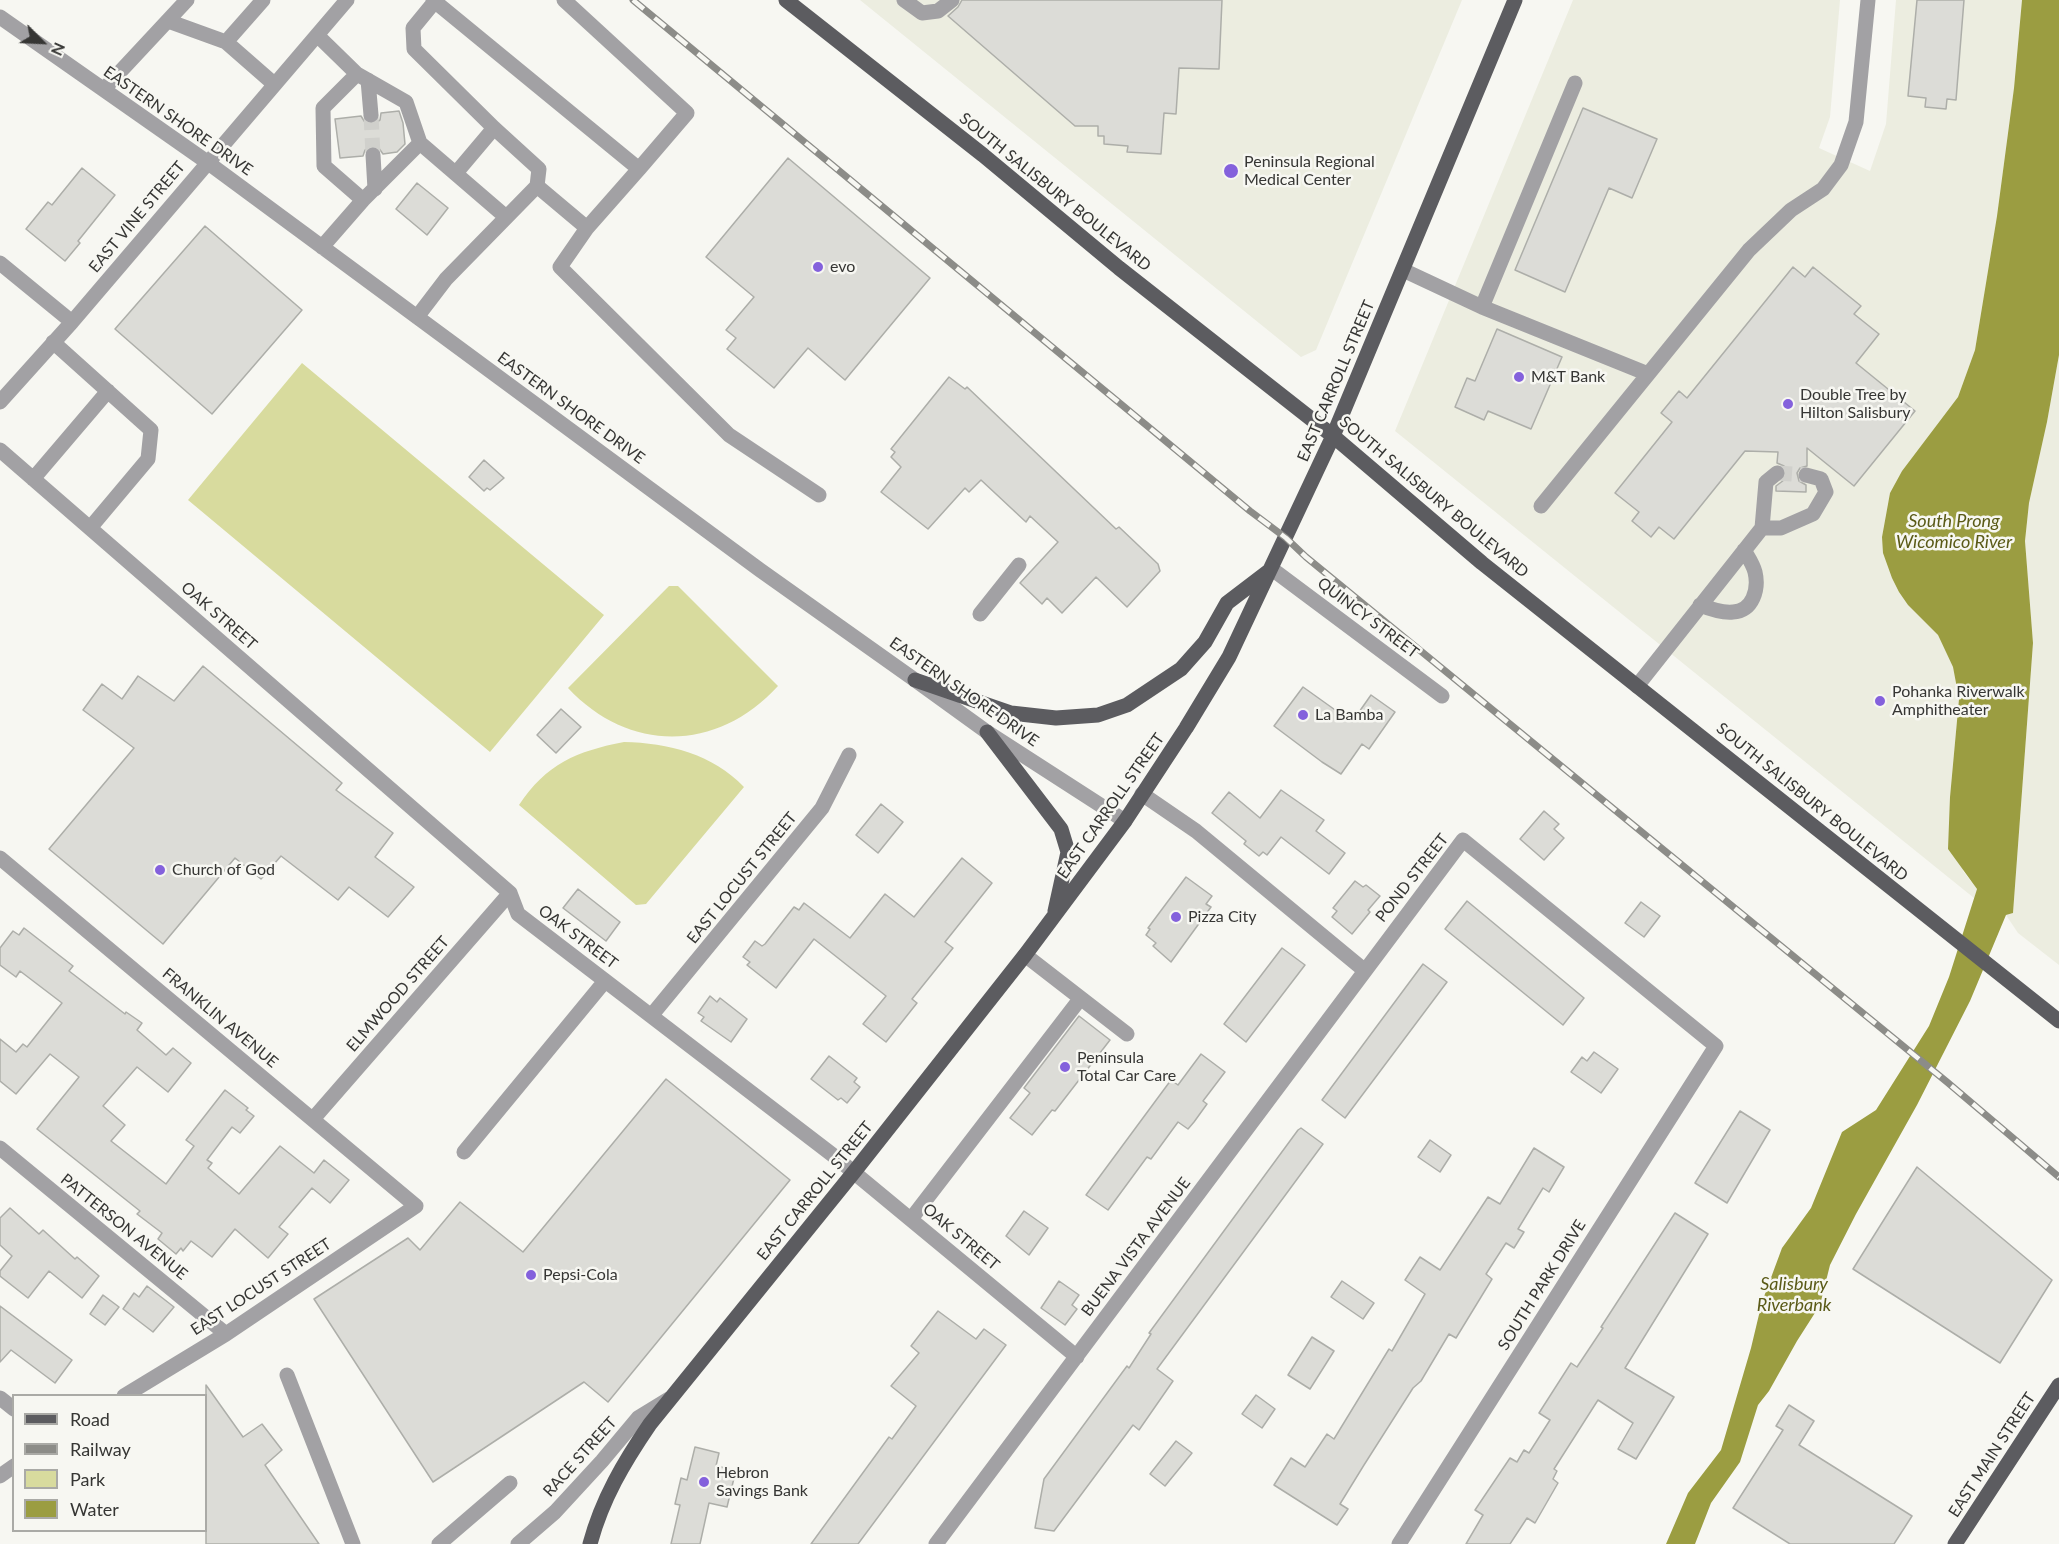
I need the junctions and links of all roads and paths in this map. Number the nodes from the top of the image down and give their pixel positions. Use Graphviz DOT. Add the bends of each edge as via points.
graph roads {
  1 [pos="187,0"];
  2 [pos="263,0"];
  3 [pos="347,0"];
  4 [pos="435,0"];
  5 [pos="564,0"];
  6 [pos="786,0"];
  7 [pos="903,0"];
  8 [pos="952,0"];
  9 [pos="1515,0"];
  10 [pos="1868,0"];
  11 [pos="0,17"];
  12 [pos="168,21"];
  13 [pos="317,35"];
  14 [pos="226,42"];
  15 [pos="362,77"];
  16 [pos="1575,83"];
  17 [pos="274,84"];
  18 [pos="104,89"];
  19 [pos="371,114"];
  20 [pos="494,128"];
  21 [pos="420,143"];
  22 [pos="373,155"];
  23 [pos="207,162"];
  24 [pos="639,169"];
  25 [pos="456,173"];
  26 [pos="537,186"];
  27 [pos="375,189"];
  28 [pos="363,200"];
  29 [pos="506,217"];
  30 [pos="587,228"];
  31 [pos="322,246"];
  32 [pos="0,263"];
  33 [pos="1403,270"];
  34 [pos="1482,307"];
  35 [pos="417,317"];
  36 [pos="72,322"];
  37 [pos="53,342"];
  38 [pos="1648,374"];
  39 [pos="108,391"];
  40 [pos="0,402"];
  41 [pos="1333,436"];
  42 [pos="0,450"];
  43 [pos="1777,473"];
  44 [pos="1806,475"];
  45 [pos="33,479"];
  46 [pos="819,495"];
  47 [pos="1541,506"];
  48 [pos="90,528"];
  49 [pos="1762,528"];
  50 [pos="1744,550"];
  51 [pos="1019,565"];
  52 [pos="1272,569"];
  53 [pos="1700,605"];
  54 [pos="980,614"];
  55 [pos="915,681"];
  56 [pos="1638,686"];
  57 [pos="1442,696"];
  58 [pos="987,732"];
  59 [pos="849,755"];
  60 [pos="1142,794"];
  61 [pos="1125,821"];
  62 [pos="0,858"];
  63 [pos="510,893"];
  64 [pos="1054,916"];
  65 [pos="1025,955"];
  66 [pos="1364,970"];
  67 [pos="605,981"];
  68 [pos="1080,999"];
  69 [pos="651,1016"];
  70 [pos="2059,1021"];
  71 [pos="1127,1034"];
  72 [pos="1716,1046"];
  73 [pos="314,1119"];
  74 [pos="0,1148"];
  75 [pos="464,1152"];
  76 [pos="854,1172"];
  77 [pos="416,1206"];
  78 [pos="911,1219"];
  79 [pos="226,1334"];
  80 [pos="1077,1357"];
  81 [pos="287,1375"];
  82 [pos="2059,1385"];
  83 [pos="126,1394"];
  84 [pos="0,1398"];
  85 [pos="672,1398"];
  86 [pos="12,1407"];
  87 [pos="510,1483"];
  88 [pos="353,1544"];
  89 [pos="439,1544"];
  90 [pos="518,1544"];
  91 [pos="590,1544"];
  92 [pos="936,1544"];
  93 [pos="1399,1544"];
  94 [pos="1955,1544"];
  1 -- 12 [label="street"];
  2 -- 14 [label="street"];
  3 -- 13 [label="street, EAST VINE STREET"];
  4 -- 20 [label="street" via="413,28 414,49"];
  4 -- 24 [label="street"];
  5 -- 24 [label="street" via="687,113"];
  6 -- 41 [label="main road, SOUTH SALISBURY BOULEVARD"];
  7 -- 8 [label="street" via="922,13 938,11"];
  9 -- 33 [label="main road, EAST CARROLL STREET"];
  10 -- 38 [label="street" via="1856,122 1843,159 1823,189 1791,210 1749,250"];
  11 -- 18 [label="street, EASTERN SHORE DRIVE"];
  12 -- 14 [label="street"];
  12 -- 18 [label="street"];
  13 -- 15 [label="street"];
  13 -- 17 [label="street, EAST VINE STREET"];
  14 -- 17 [label="street"];
  15 -- 19 [label="street"];
  15 -- 21 [label="street" via="406,102"];
  15 -- 28 [label="street" via="322,108 324,166"];
  16 -- 34 [label="street"];
  17 -- 23 [label="street, EAST VINE STREET"];
  18 -- 23 [label="street, EASTERN SHORE DRIVE"];
  20 -- 25 [label="street"];
  20 -- 26 [label="street" via="539,169"];
  21 -- 25 [label="street"];
  21 -- 27 [label="street"];
  22 -- 27 [label="street"];
  23 -- 31 [label="street, EASTERN SHORE DRIVE"];
  23 -- 36 [label="street, EAST VINE STREET"];
  24 -- 30 [label="street"];
  25 -- 29 [label="street"];
  26 -- 29 [label="street"];
  26 -- 30 [label="street"];
  27 -- 28 [label="street"];
  28 -- 31 [label="street"];
  29 -- 35 [label="street" via="446,279"];
  30 -- 46 [label="street" via="560,267 729,435"];
  31 -- 35 [label="street, EASTERN SHORE DRIVE"];
  32 -- 36 [label="street"];
  33 -- 34 [label="street"];
  33 -- 41 [label="main road, EAST CARROLL STREET"];
  34 -- 38 [label="street"];
  35 -- 55 [label="street, EASTERN SHORE DRIVE"];
  36 -- 37 [label="street, EAST VINE STREET"];
  37 -- 39 [label="street"];
  37 -- 40 [label="street, EAST VINE STREET"];
  38 -- 47 [label="street"];
  39 -- 45 [label="street"];
  39 -- 48 [label="street" via="151,430 148,459"];
  41 -- 52 [label="main road, EAST CARROLL STREET"];
  41 -- 56 [label="main road, SOUTH SALISBURY BOULEVARD"];
  42 -- 45 [label="street, OAK STREET"];
  43 -- 49 [label="street" via="1766,482"];
  44 -- 49 [label="street" via="1821,479 1826,492 1813,514 1781,528"];
  45 -- 48 [label="street, OAK STREET"];
  48 -- 63 [label="street, OAK STREET"];
  49 -- 50 [label="street"];
  50 -- 53 [label="street"];
  50 -- 53 [label="street" via="1757,584 1753,601 1743,610 1732,612"];
  51 -- 54 [label="street"];
  52 -- 55 [label="main road" via="1227,603 1205,642 1181,669 1127,705 1098,715 1056,718 1011,713"];
  52 -- 57 [label="street, QUINCY STREET"];
  52 -- 60 [label="main road, EAST CARROLL STREET" via="1229,657"];
  53 -- 56 [label="street"];
  55 -- 58 [label="street, EASTERN SHORE DRIVE"];
  56 -- 70 [label="main road, SOUTH SALISBURY BOULEVARD"];
  58 -- 61 [label="street, EASTERN SHORE DRIVE"];
  58 -- 64 [label="main road" via="1061,829 1068,852"];
  59 -- 69 [label="street, EAST LOCUST STREET" via="822,808"];
  60 -- 61 [label="main road, EAST CARROLL STREET"];
  60 -- 66 [label="street" via="1196,831"];
  61 -- 64 [label="main road, EAST CARROLL STREET"];
  62 -- 73 [label="street, FRANKLIN AVENUE"];
  63 -- 67 [label="street, OAK STREET" via="518,914"];
  63 -- 73 [label="street, ELMWOOD STREET"];
  64 -- 65 [label="main road, EAST CARROLL STREET"];
  65 -- 68 [label="street"];
  65 -- 76 [label="main road, EAST CARROLL STREET"];
  66 -- 72 [label="street, POND STREET" via="1463,840"];
  66 -- 80 [label="street, BUENA VISTA AVENUE"];
  67 -- 69 [label="street, OAK STREET"];
  67 -- 75 [label="street"];
  68 -- 71 [label="street"];
  68 -- 78 [label="street"];
  69 -- 76 [label="street, OAK STREET"];
  72 -- 93 [label="street, SOUTH PARK DRIVE"];
  73 -- 77 [label="street, FRANKLIN AVENUE"];
  74 -- 79 [label="street, PATTERSON AVENUE"];
  76 -- 78 [label="street, OAK STREET"];
  76 -- 85 [label="main road, EAST CARROLL STREET"];
  77 -- 79 [label="street, EAST LOCUST STREET"];
  78 -- 80 [label="street, OAK STREET"];
  79 -- 83 [label="street, EAST LOCUST STREET"];
  80 -- 92 [label="street, BUENA VISTA AVENUE"];
  81 -- 88 [label="street"];
  82 -- 94 [label="main road, EAST MAIN STREET"];
  84 -- 86 [label="street"];
  85 -- 90 [label="street, RACE STREET" via="638,1418 555,1512"];
  85 -- 91 [label="main road, EAST CARROLL STREET" via="622,1466 598,1516"];
  87 -- 89 [label="street"];
}
